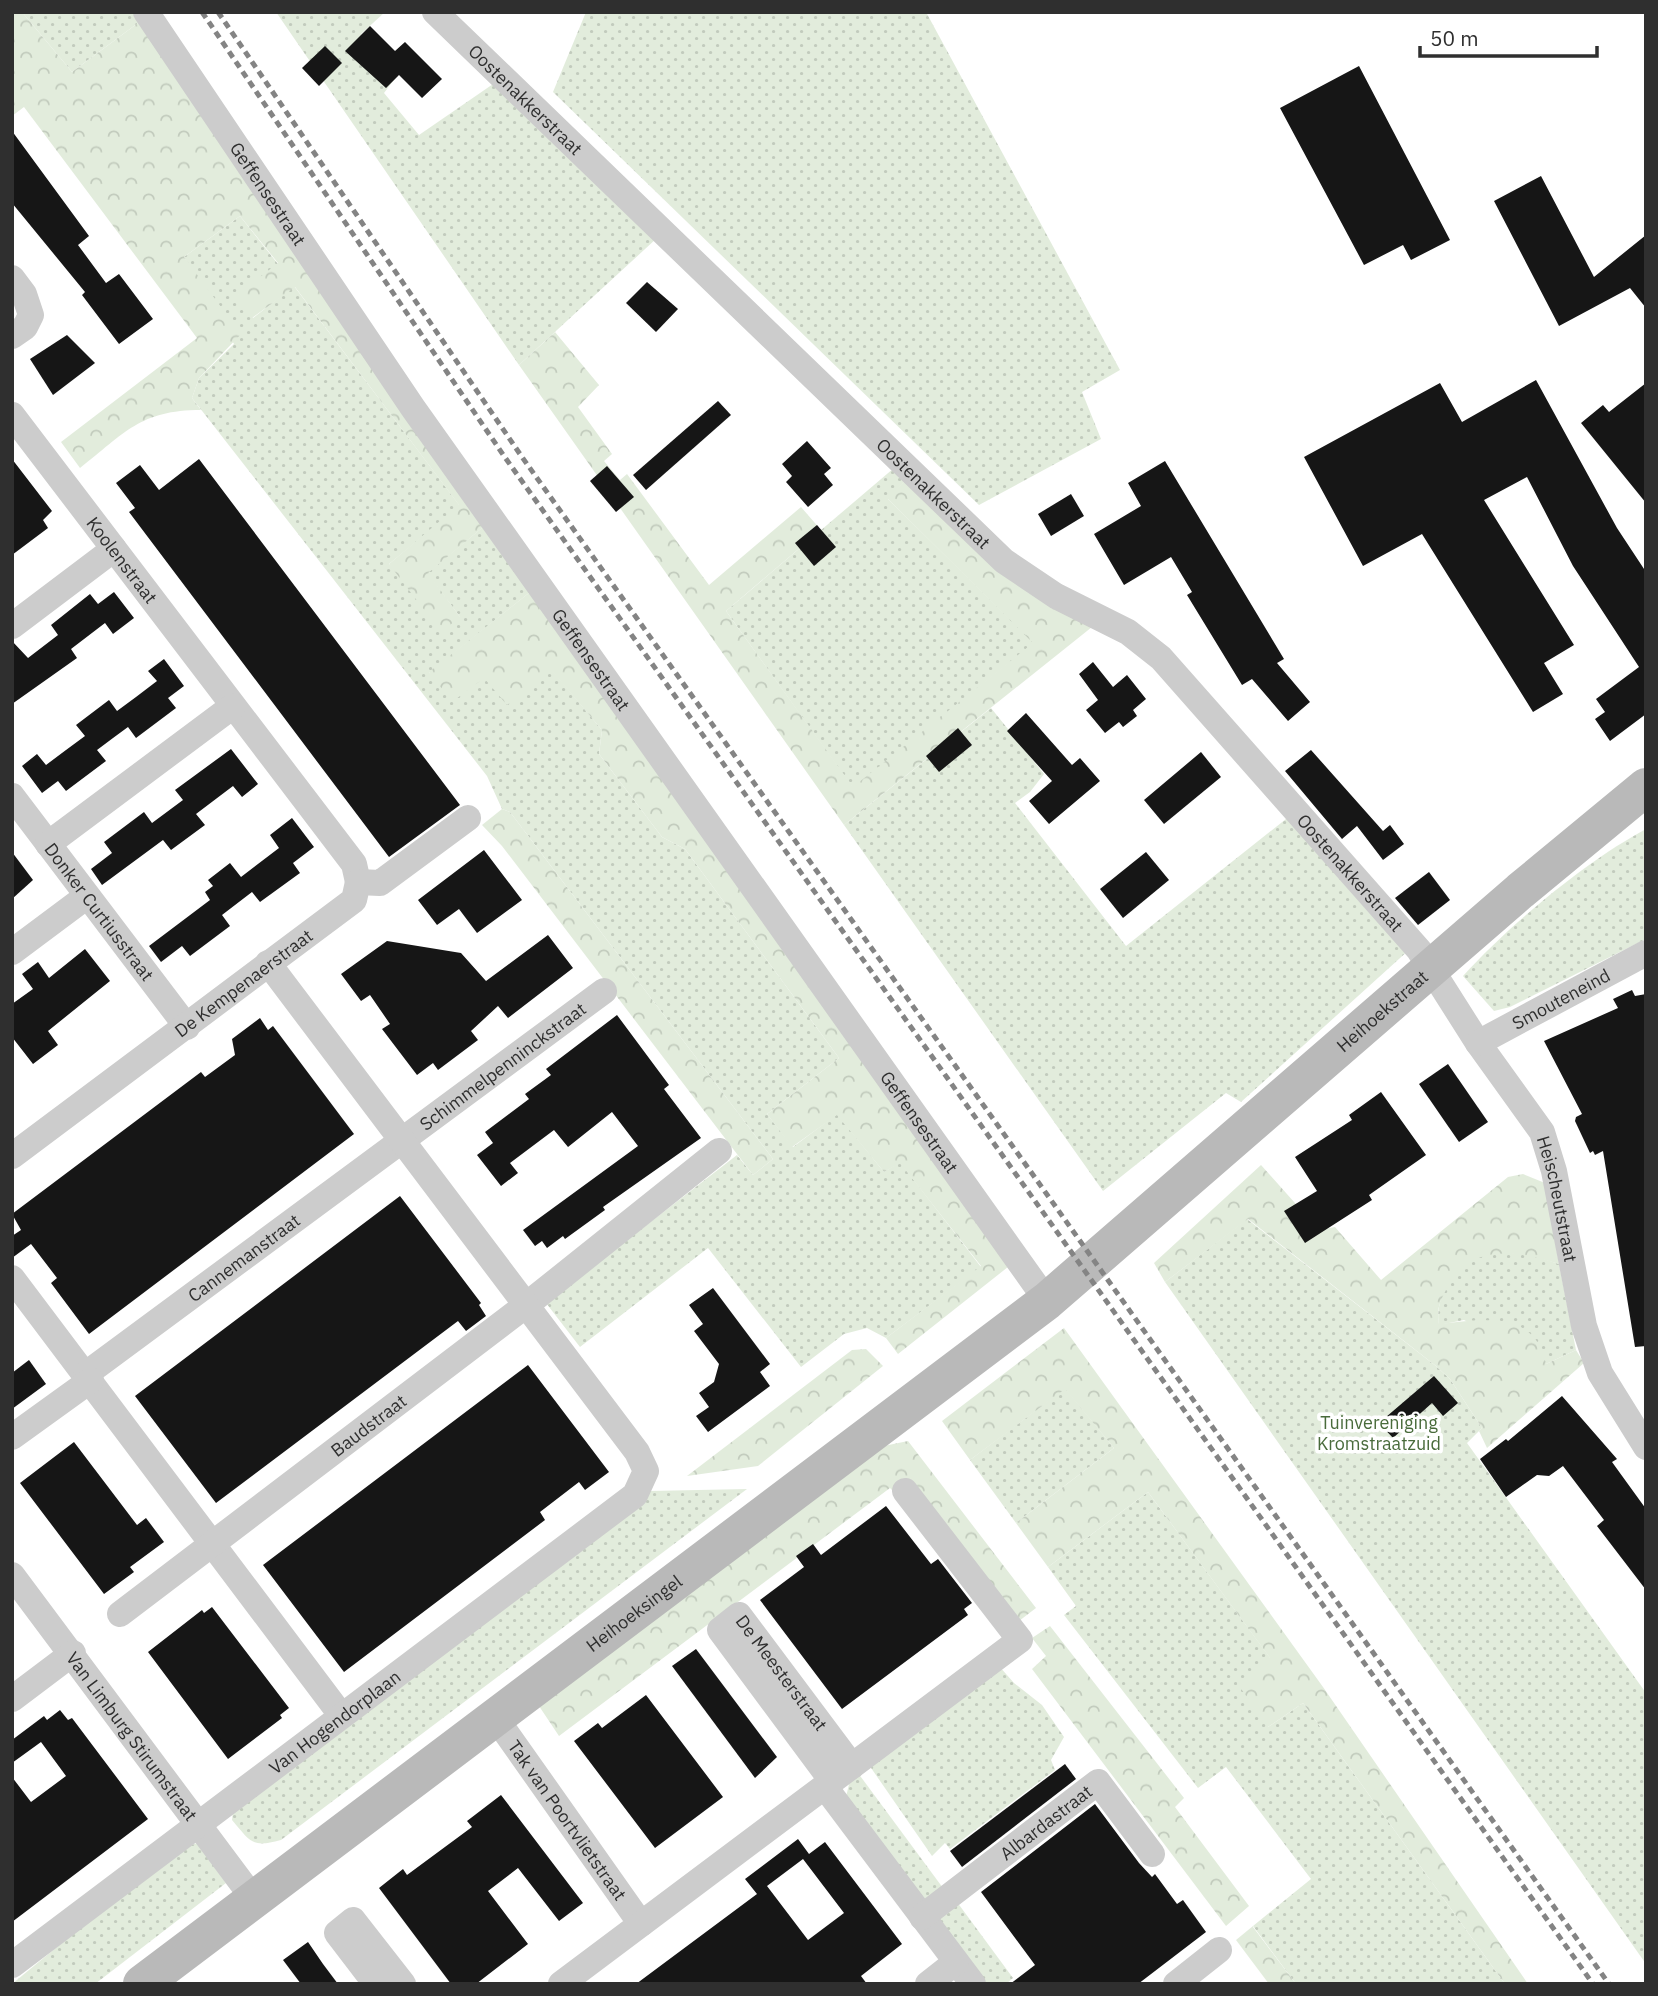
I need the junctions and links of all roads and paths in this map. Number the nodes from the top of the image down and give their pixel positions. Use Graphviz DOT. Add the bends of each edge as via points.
graph roads {
  1 [pos="146,12"];
  2 [pos="435,12"];
  3 [pos="12,278"];
  4 [pos="12,336"];
  5 [pos="12,415"];
  6 [pos="114,548"];
  7 [pos="12,626"];
  8 [pos="233,706"];
  9 [pos="1646,787"];
  10 [pos="12,796"];
  11 [pos="468,818"];
  12 [pos="48,844"];
  13 [pos="358,883"];
  14 [pos="88,896"];
  15 [pos="12,952"];
  16 [pos="1646,953"];
  17 [pos="268,963"];
  18 [pos="1431,969"];
  19 [pos="604,991"];
  20 [pos="187,1027"];
  21 [pos="1478,1043"];
  22 [pos="401,1140"];
  23 [pos="719,1151"];
  24 [pos="12,1156"];
  25 [pos="1122,1238"];
  26 [pos="12,1278"];
  27 [pos="1047,1301"];
  28 [pos="525,1306"];
  29 [pos="88,1377"];
  30 [pos="12,1437"];
  31 [pos="1646,1447"];
  32 [pos="646,1471"];
  33 [pos="905,1491"];
  34 [pos="211,1544"];
  35 [pos="12,1576"];
  36 [pos="120,1614"];
  37 [pos="72,1653"];
  38 [pos="12,1699"];
  39 [pos="341,1715"];
  40 [pos="495,1717"];
  41 [pos="836,1778"];
  42 [pos="199,1825"];
  43 [pos="1152,1854"];
  44 [pos="253,1898"];
  45 [pos="922,1917"];
  46 [pos="641,1924"];
  47 [pos="1219,1950"];
  48 [pos="957,1962"];
  49 [pos="12,1965"];
  50 [pos="142,1984"];
  51 [pos="376,1984"];
  52 [pos="403,1984"];
  53 [pos="561,1984"];
  54 [pos="928,1984"];
  55 [pos="973,1984"];
  56 [pos="1176,1984"];
  1 -- 27 [label="street, Geffensestraat" via="414,408"];
  2 -- 18 [label="street, Oostenakkerstraat" via="1004,561 1056,596 1128,632 1161,658"];
  3 -- 4 [label="street" via="31,315 25,327"];
  5 -- 6 [label="street, Koolenstraat"];
  6 -- 7 [label="street"];
  6 -- 8 [label="street, Koolenstraat"];
  8 -- 12 [label="street"];
  8 -- 13 [label="street, Koolenstraat" via="354,864"];
  9 -- 18 [label="street, Heihoekstraat"];
  10 -- 12 [label="street, Donker Curtiusstraat"];
  11 -- 13 [label="street" via="380,883"];
  12 -- 14 [label="street, Donker Curtiusstraat"];
  13 -- 17 [label="street, De Kempenaerstraat" via="354,900"];
  14 -- 15 [label="street"];
  14 -- 20 [label="street, Donker Curtiusstraat"];
  16 -- 21 [label="street, Smouteneind"];
  17 -- 20 [label="street, De Kempenaerstraat"];
  17 -- 22 [label="street, Schimmelpenninckstraat"];
  18 -- 21 [label="street, Heischeutstraat"];
  18 -- 25 [label="street, Heihoekstraat"];
  19 -- 22 [label="street, Schimmelpenninckstraat"];
  20 -- 24 [label="street, De Kempenaerstraat"];
  21 -- 31 [label="street, Heischeutstraat" via="1542,1132 1584,1326 1600,1373"];
  22 -- 28 [label="street, Schimmelpenninckstraat"];
  22 -- 29 [label="street, Cannemanstraat"];
  23 -- 28 [label="street"];
  25 -- 27 [label="street, Heihoeksingel"];
  26 -- 29 [label="street"];
  27 -- 40 [label="street, Heihoeksingel"];
  28 -- 32 [label="street, Schimmelpenninckstraat" via="637,1452"];
  28 -- 34 [label="street, Baudstraat"];
  29 -- 30 [label="street, Cannemanstraat"];
  29 -- 34 [label="street"];
  32 -- 39 [label="street, Van Hogendorplaan" via="635,1495"];
  33 -- 41 [label="street" via="1020,1640"];
  34 -- 36 [label="street, Baudstraat"];
  34 -- 39 [label="street"];
  35 -- 37 [label="street, Van Limburg Stirumstraat"];
  37 -- 38 [label="street"];
  37 -- 42 [label="street, Van Limburg Stirumstraat"];
  39 -- 42 [label="street, Van Hogendorplaan"];
  40 -- 44 [label="street, Heihoeksingel"];
  40 -- 46 [label="street, Tak van Poortvlietstraat"];
  41 -- 41 [label="street, De Meesterstraat" via="720,1630 739,1615"];
  41 -- 45 [label="street"];
  41 -- 46 [label="street"];
  42 -- 44 [label="street, Van Limburg Stirumstraat"];
  42 -- 49 [label="street, Van Hogendorplaan"];
  43 -- 45 [label="street, Albardastraat" via="1098,1782"];
  44 -- 50 [label="street, Heihoeksingel"];
  45 -- 48 [label="street"];
  46 -- 53 [label="street"];
  47 -- 56 [label="street"];
  48 -- 54 [label="street"];
  48 -- 55 [label="street"];
  51 -- 52 [label="street" via="337,1933 353,1920"];
}
